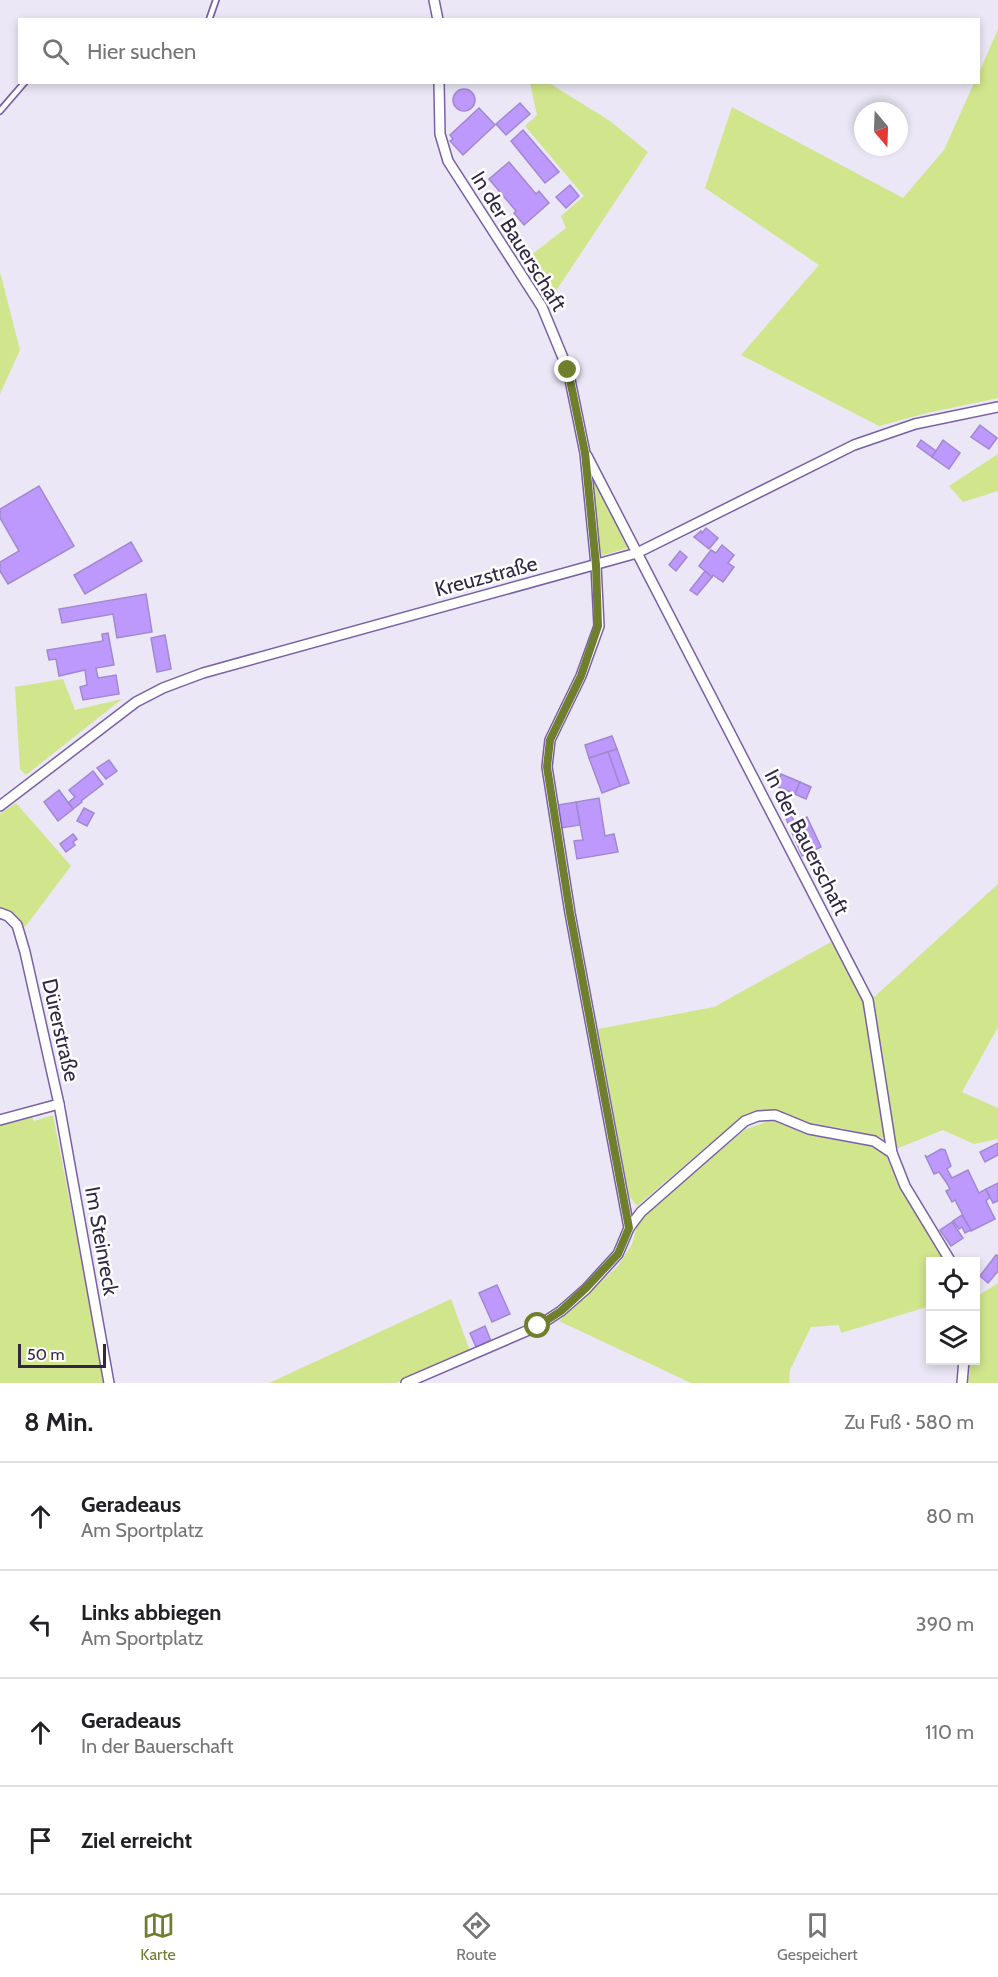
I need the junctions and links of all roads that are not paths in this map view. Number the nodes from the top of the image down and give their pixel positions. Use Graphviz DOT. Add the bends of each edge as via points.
graph roads {
  1 [pos="216,0"];
  2 [pos="434,0"];
  3 [pos="210,18"];
  4 [pos="438,18"];
  5 [pos="23,84"];
  6 [pos="439,84"];
  7 [pos="0,111"];
  8 [pos="998,406"];
  9 [pos="585,453"];
  10 [pos="638,553"];
  11 [pos="596,565"];
  12 [pos="0,806"];
  13 [pos="0,913"];
  14 [pos="59,1104"];
  15 [pos="0,1120"];
  16 [pos="892,1153"];
  17 [pos="629,1228"];
  18 [pos="948,1257"];
  19 [pos="964,1365"];
  20 [pos="109,1383"];
  21 [pos="406,1383"];
  22 [pos="962,1383"];
  1 -- 3 [label="lane"];
  2 -- 4 [label="street"];
  5 -- 7 [label="lane"];
  6 -- 9 [label="street, In der Bauerschaft" via="440,134 448,161 542,307 568,370"];
  8 -- 10 [label="street, Kreuzstraße" via="915,424 854,445"];
  9 -- 10 [label="street, In der Bauerschaft"];
  9 -- 11 [label="street, In der Bauerschaft"];
  10 -- 11 [label="street, Kreuzstraße"];
  10 -- 16 [label="street, In der Bauerschaft" via="868,1000"];
  11 -- 12 [label="street, Kreuzstraße" via="202,673 163,688 136,702"];
  11 -- 17 [label="street, In der Bauerschaft" via="598,626 581,676 550,740 547,767"];
  13 -- 14 [label="street, Dürerstraße" via="17,925"];
  14 -- 15 [label="street, Dürerstraße"];
  14 -- 20 [label="street, Im Steinreck"];
  16 -- 17 [label="street" via="874,1141 809,1129 775,1115 758,1116 745,1121 641,1212"];
  16 -- 18 [label="street, In der Bauerschaft" via="905,1186"];
  17 -- 21 [label="street" via="618,1254 561,1311 538,1326"];
  19 -- 22 [label="street"];
}
